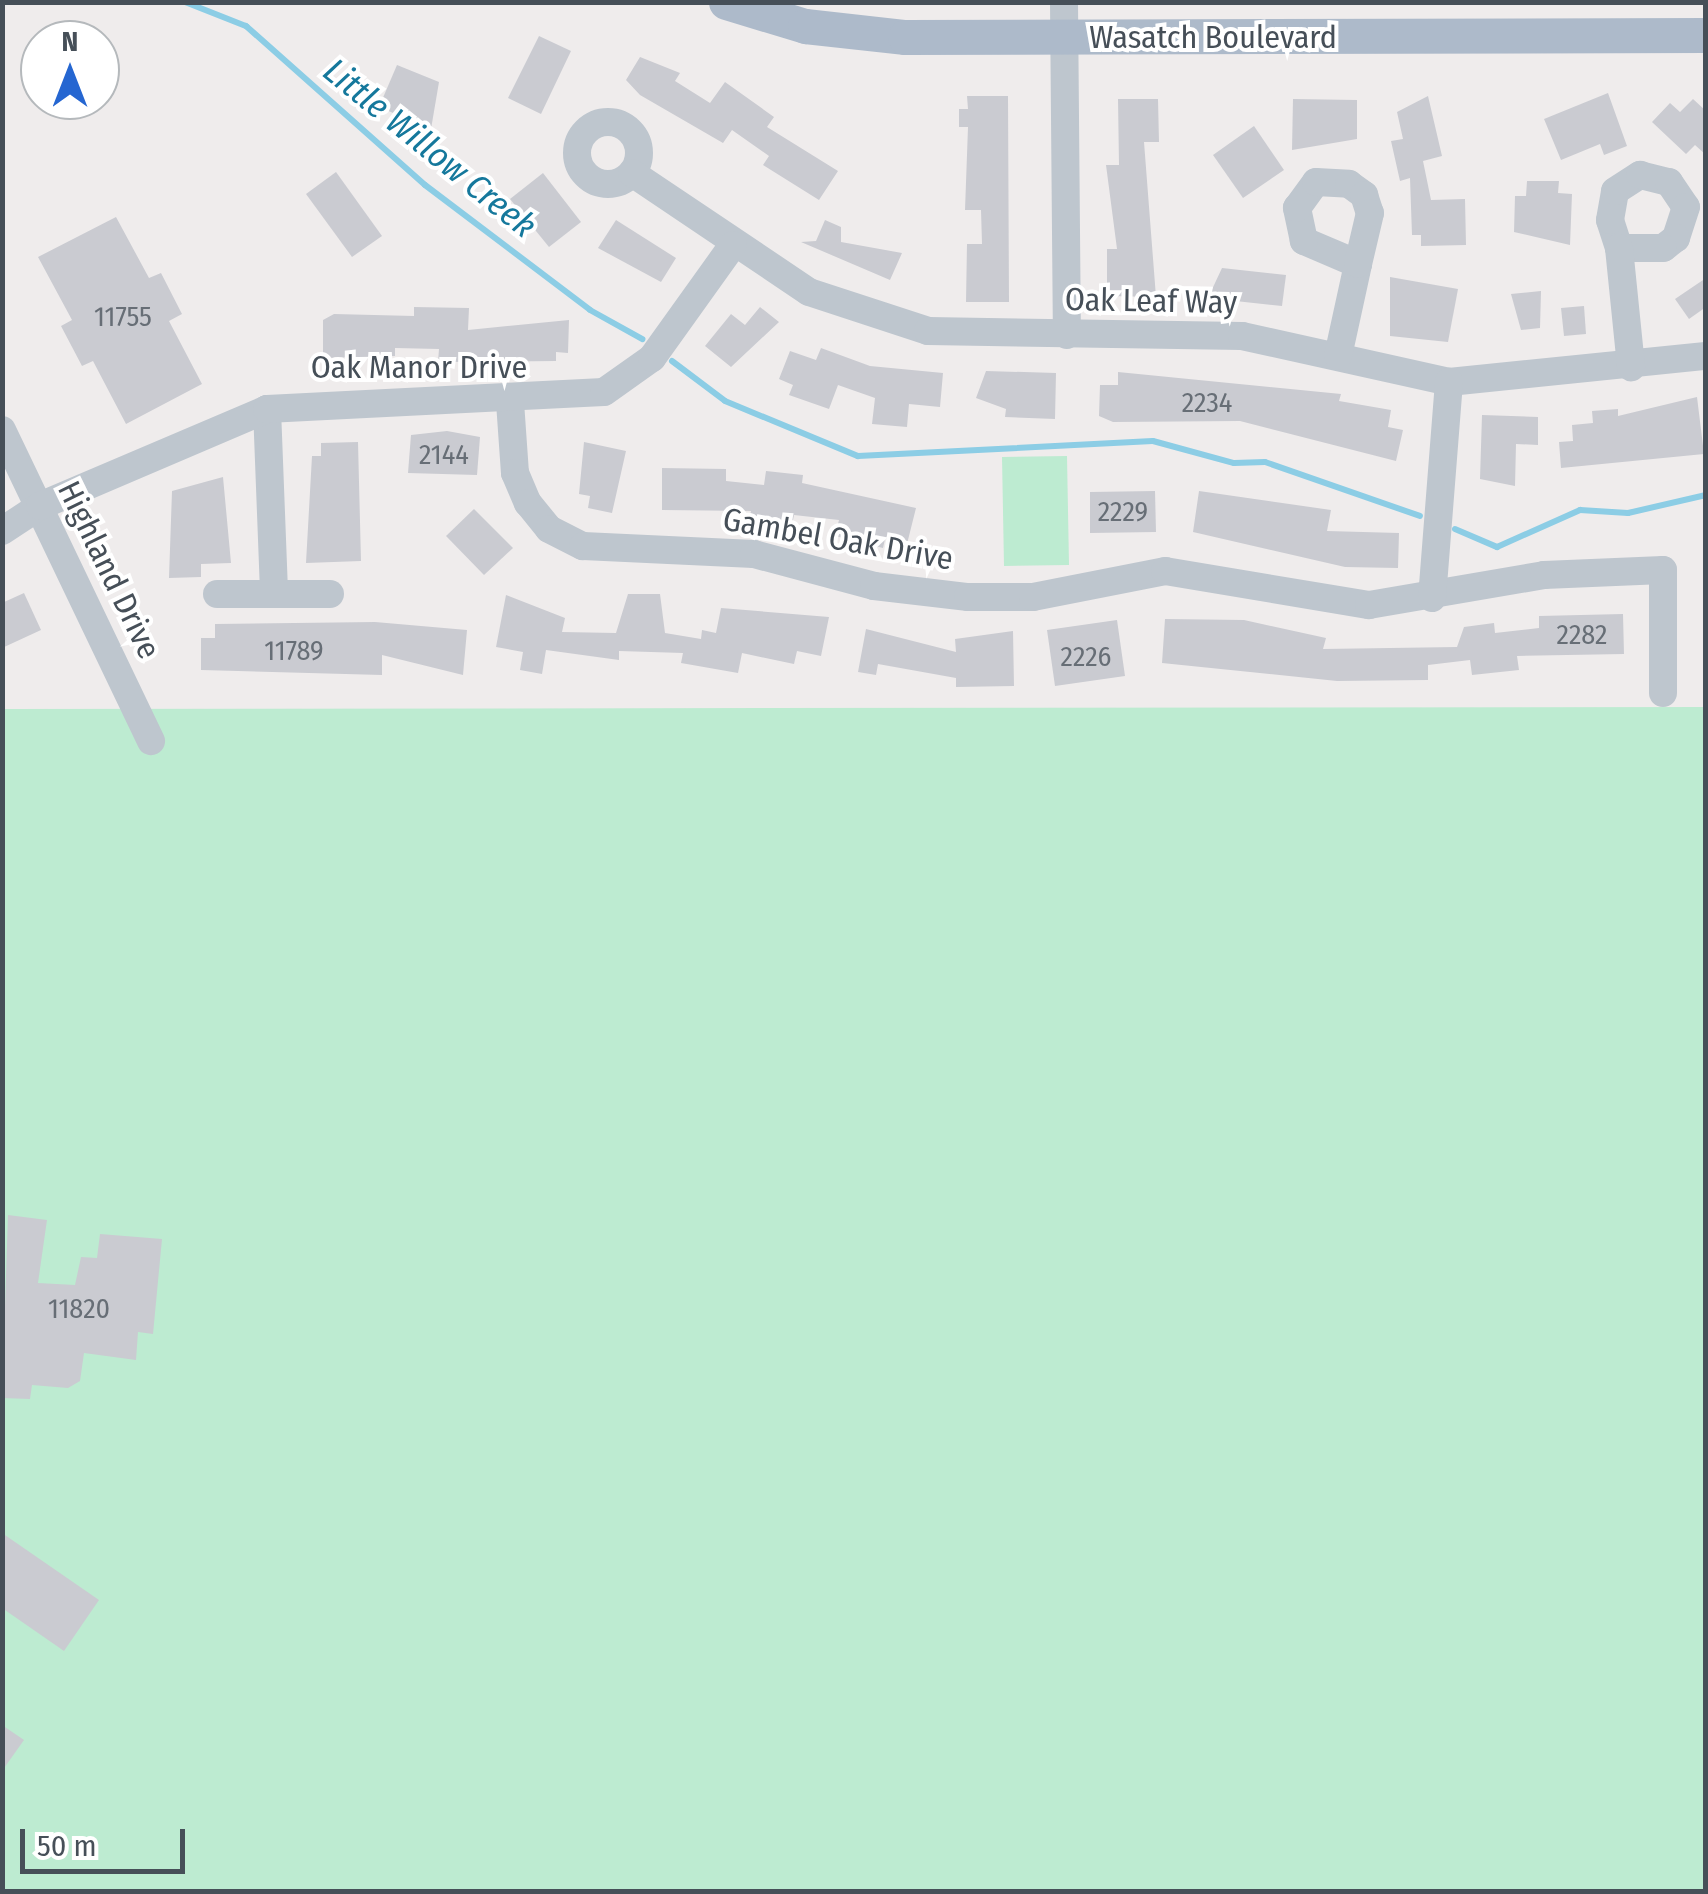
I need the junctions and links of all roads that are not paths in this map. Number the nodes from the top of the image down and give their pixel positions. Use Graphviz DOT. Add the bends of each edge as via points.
graph roads {
  1 [pos="726,2"];
  2 [pos="1064,20"];
  3 [pos="1706,36"];
  4 [pos="632,173"];
  5 [pos="733,245"];
  6 [pos="1619,248"];
  7 [pos="1358,264"];
  8 [pos="1067,335"];
  9 [pos="1338,356"];
  10 [pos="1706,356"];
  11 [pos="1632,366"];
  12 [pos="1449,382"];
  13 [pos="510,402"];
  14 [pos="267,409"];
  15 [pos="2,430"];
  16 [pos="40,506"];
  17 [pos="2,530"];
  18 [pos="217,594"];
  19 [pos="274,594"];
  20 [pos="330,594"];
  21 [pos="1432,598"];
  22 [pos="1663,693"];
  23 [pos="152,741"];
  1 -- 2 [label="main road, Wasatch Boulevard" via="862,35"];
  2 -- 3 [label="main road, Wasatch Boulevard"];
  2 -- 8 [label="street"];
  4 -- 5 [label="street, Oak Leaf Way"];
  5 -- 8 [label="street, Oak Leaf Way" via="809,292 880,322"];
  5 -- 13 [label="street, Oak Manor Drive" via="630,378 574,399"];
  6 -- 11 [label="street"];
  7 -- 9 [label="street"];
  8 -- 9 [label="street, Oak Leaf Way" via="1242,336"];
  9 -- 12 [label="street, Oak Leaf Way"];
  10 -- 11 [label="street, Oak Leaf Way"];
  11 -- 12 [label="street, Oak Leaf Way"];
  12 -- 21 [label="street"];
  13 -- 14 [label="street, Oak Manor Drive" via="331,399"];
  13 -- 21 [label="street, Gambel Oak Drive" via="528,503 549,529 583,546 754,554 874,586 968,597 1033,597 1152,571 1340,604"];
  14 -- 16 [label="street, Oak Manor Drive"];
  14 -- 19 [label="street"];
  15 -- 16 [label="street, Highland Drive"];
  16 -- 17 [label="street, Oak Manor Drive"];
  16 -- 23 [label="street, Highland Drive"];
  18 -- 19 [label="street"];
  19 -- 20 [label="street"];
  21 -- 22 [label="street, Gambel Oak Drive" via="1544,575 1663,570"];
}
